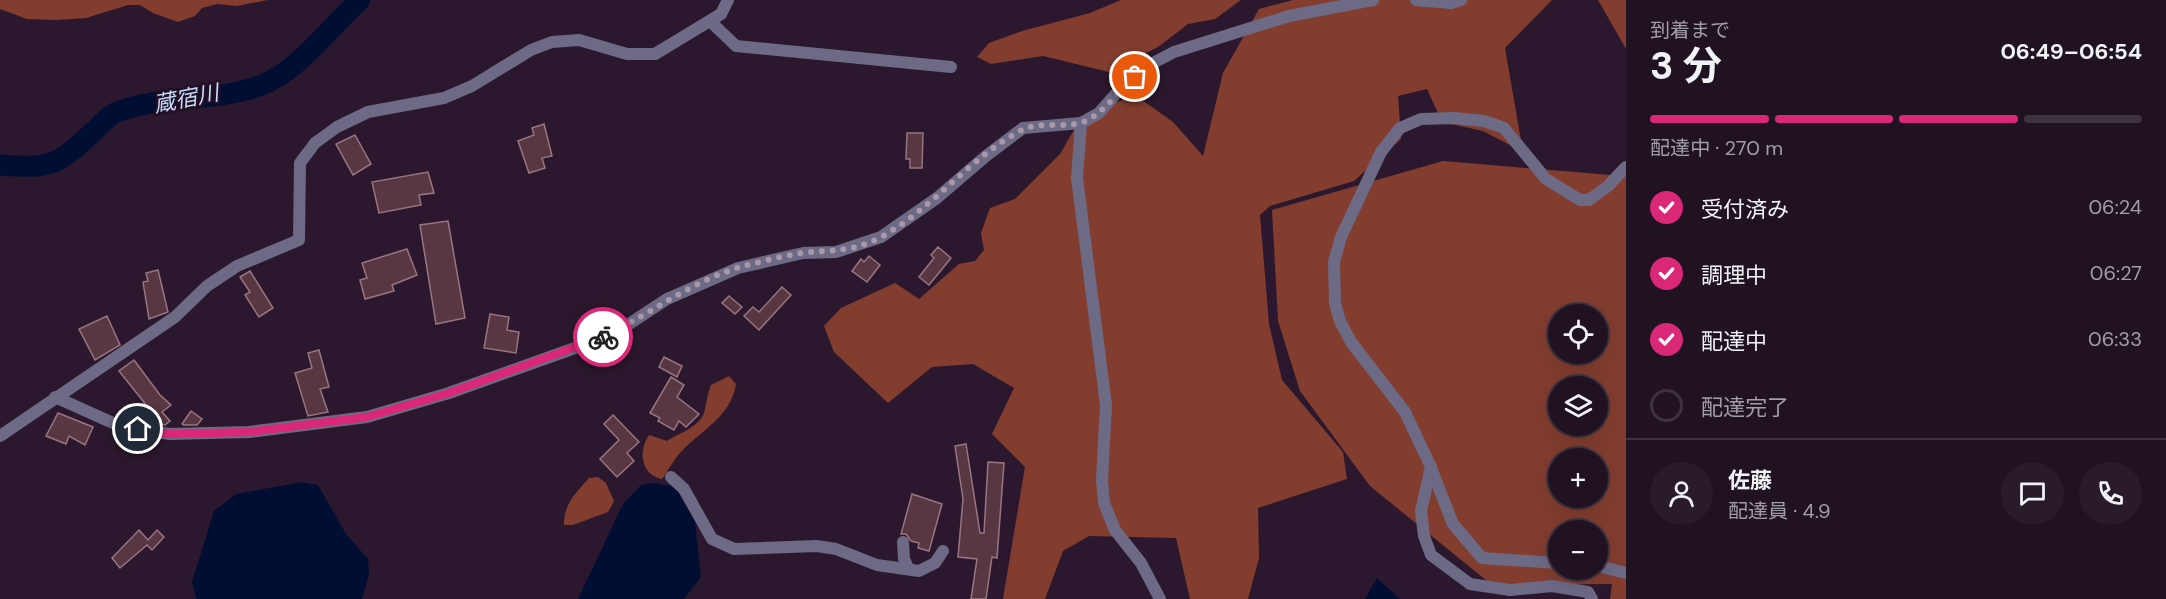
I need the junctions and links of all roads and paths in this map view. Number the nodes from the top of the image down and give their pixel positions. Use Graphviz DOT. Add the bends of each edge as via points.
graph roads {
  1 [pos="728,0"];
  2 [pos="1373,0"];
  3 [pos="1416,0"];
  4 [pos="1461,0"];
  5 [pos="710,21"];
  6 [pos="951,67"];
  7 [pos="1081,123"];
  8 [pos="1626,167"];
  9 [pos="55,398"];
  10 [pos="0,436"];
  11 [pos="1431,467"];
  12 [pos="671,477"];
  13 [pos="903,542"];
  14 [pos="943,551"];
  15 [pos="1548,562"];
  16 [pos="908,568"];
  17 [pos="1608,568"];
  18 [pos="1626,573"];
  19 [pos="1160,599"];
  20 [pos="1592,599"];
  1 -- 5 [label="street" via="721,14"];
  2 -- 7 [label="street" via="1289,16 1174,52 1149,65 1099,113"];
  3 -- 4 [label="street"];
  5 -- 6 [label="street" via="736,46"];
  5 -- 9 [label="street" via="645,56 579,40 552,42 444,98 381,108 337,127 315,143 300,163 299,240 227,273 175,317"];
  7 -- 9 [label="street" via="1023,128 937,198 881,237 836,252 803,253 738,268 667,299 592,342 449,393 367,417 249,432 170,434 122,427"];
  7 -- 19 [label="street" via="1077,178 1106,405 1104,503 1115,530 1141,562"];
  8 -- 11 [label="street" via="1589,200 1580,200 1546,179 1504,128 1454,118 1421,119 1400,128 1381,152 1341,237 1334,262 1335,303 1351,342 1405,412"];
  9 -- 10 [label="street"];
  11 -- 15 [label="street" via="1453,524 1482,558"];
  11 -- 20 [label="street" via="1421,511 1431,555 1470,584 1510,591 1552,586 1588,592"];
  12 -- 16 [label="street" via="684,489 712,539 722,545 751,550 817,546 877,565"];
  13 -- 16 [label="street"];
  14 -- 16 [label="street" via="928,568"];
  17 -- 18 [label="street"];
}
